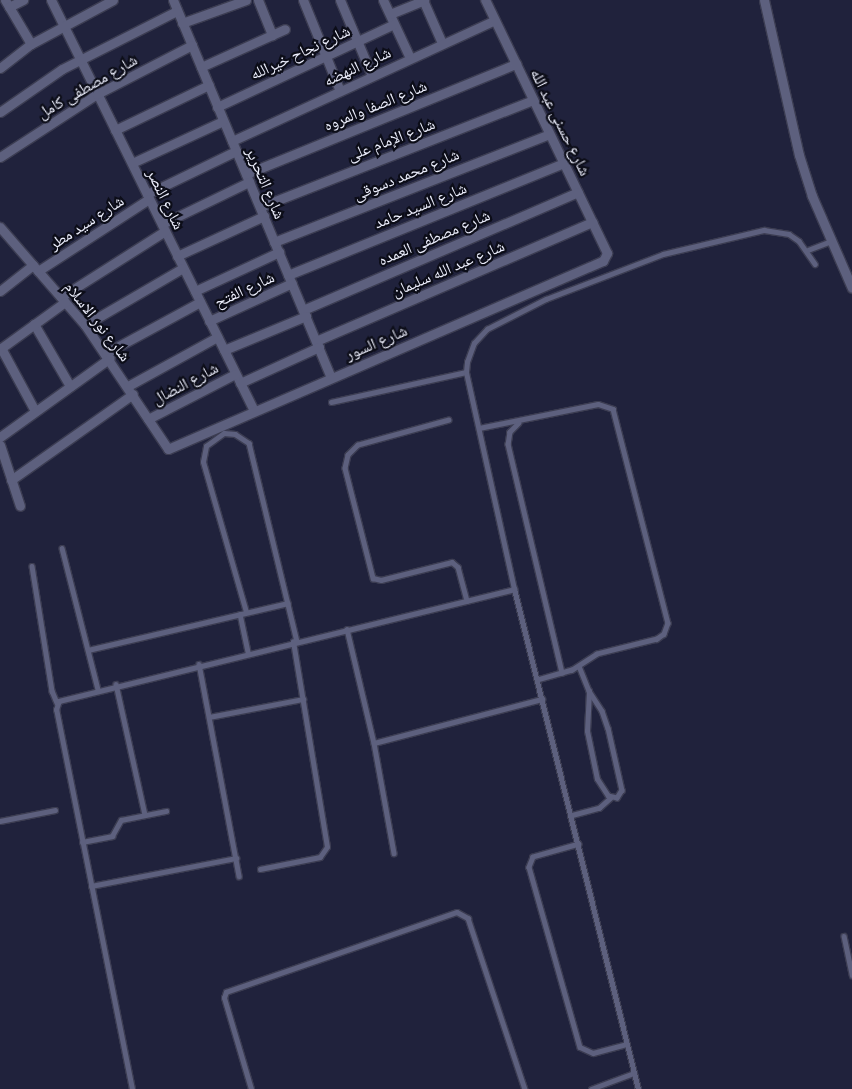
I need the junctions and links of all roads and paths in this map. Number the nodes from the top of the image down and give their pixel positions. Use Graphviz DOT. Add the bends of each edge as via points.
graph roads {
  1 [pos="23,0"];
  2 [pos="51,0"];
  3 [pos="112,0"];
  4 [pos="173,0"];
  5 [pos="246,0"];
  6 [pos="258,0"];
  7 [pos="303,0"];
  8 [pos="340,0"];
  9 [pos="383,0"];
  10 [pos="423,0"];
  11 [pos="486,0"];
  12 [pos="764,0"];
  13 [pos="7,4"];
  14 [pos="177,11"];
  15 [pos="390,14"];
  16 [pos="495,20"];
  17 [pos="182,23"];
  18 [pos="394,24"];
  19 [pos="64,26"];
  20 [pos="285,29"];
  21 [pos="272,35"];
  22 [pos="358,41"];
  23 [pos="442,43"];
  24 [pos="31,44"];
  25 [pos="192,45"];
  26 [pos="326,56"];
  27 [pos="410,58"];
  28 [pos="80,59"];
  29 [pos="516,64"];
  30 [pos="201,67"];
  31 [pos="0,68"];
  32 [pos="372,76"];
  33 [pos="208,85"];
  34 [pos="340,91"];
  35 [pos="97,94"];
  36 [pos="533,100"];
  37 [pos="217,107"];
  38 [pos="0,112"];
  39 [pos="224,121"];
  40 [pos="115,130"];
  41 [pos="550,134"];
  42 [pos="232,141"];
  43 [pos="236,151"];
  44 [pos="0,157"];
  45 [pos="132,163"];
  46 [pos="564,163"];
  47 [pos="248,178"];
  48 [pos="578,192"];
  49 [pos="148,196"];
  50 [pos="260,207"];
  51 [pos="264,216"];
  52 [pos="592,222"];
  53 [pos="163,228"];
  54 [pos="1,230"];
  55 [pos="832,241"];
  56 [pos="274,242"];
  57 [pos="808,250"];
  58 [pos="279,252"];
  59 [pos="178,256"];
  60 [pos="606,258"];
  61 [pos="815,264"];
  62 [pos="36,268"];
  63 [pos="183,268"];
  64 [pos="290,279"];
  65 [pos="852,288"];
  66 [pos="0,291"];
  67 [pos="195,291"];
  68 [pos="63,299"];
  69 [pos="200,302"];
  70 [pos="304,313"];
  71 [pos="209,321"];
  72 [pos="34,324"];
  73 [pos="85,325"];
  74 [pos="218,337"];
  75 [pos="317,344"];
  76 [pos="0,349"];
  77 [pos="224,350"];
  78 [pos="108,356"];
  79 [pos="466,372"];
  80 [pos="235,374"];
  81 [pos="331,378"];
  82 [pos="240,383"];
  83 [pos="70,386"];
  84 [pos="131,390"];
  85 [pos="331,402"];
  86 [pos="35,411"];
  87 [pos="254,411"];
  88 [pos="148,419"];
  89 [pos="449,420"];
  90 [pos="520,422"];
  91 [pos="479,428"];
  92 [pos="0,436"];
  93 [pos="160,442"];
  94 [pos="0,445"];
  95 [pos="11,480"];
  96 [pos="20,506"];
  97 [pos="62,548"];
  98 [pos="32,566"];
  99 [pos="514,589"];
  100 [pos="467,600"];
  101 [pos="288,603"];
  102 [pos="246,612"];
  103 [pos="240,614"];
  104 [pos="347,629"];
  105 [pos="295,642"];
  106 [pos="88,650"];
  107 [pos="248,653"];
  108 [pos="199,664"];
  109 [pos="579,666"];
  110 [pos="562,673"];
  111 [pos="538,680"];
  112 [pos="116,684"];
  113 [pos="98,689"];
  114 [pos="590,691"];
  115 [pos="542,699"];
  116 [pos="303,700"];
  117 [pos="57,703"];
  118 [pos="209,717"];
  119 [pos="374,743"];
  120 [pos="610,798"];
  121 [pos="55,810"];
  122 [pos="166,811"];
  123 [pos="145,816"];
  124 [pos="572,816"];
  125 [pos="0,821"];
  126 [pos="82,842"];
  127 [pos="579,844"];
  128 [pos="394,853"];
  129 [pos="236,858"];
  130 [pos="260,869"];
  131 [pos="239,876"];
  132 [pos="91,886"];
  133 [pos="844,936"];
  134 [pos="852,975"];
  135 [pos="627,1044"];
  136 [pos="634,1073"];
  137 [pos="132,1089"];
  138 [pos="251,1089"];
  139 [pos="525,1089"];
  140 [pos="591,1089"];
  141 [pos="638,1089"];
  1 -- 13 [label="street"];
  2 -- 19 [label="street, شارع النصر"];
  3 -- 19 [label="street"];
  4 -- 14 [label="street, شارع التحرير"];
  5 -- 17 [label="street"];
  6 -- 21 [label="street"];
  7 -- 26 [label="street"];
  8 -- 22 [label="street"];
  9 -- 15 [label="street"];
  10 -- 15 [label="street"];
  10 -- 23 [label="street"];
  11 -- 16 [label="street, شارع حسنى عبد الله"];
  12 -- 55 [label="street" via="799,155"];
  13 -- 24 [label="street"];
  14 -- 17 [label="street, شارع التحرير"];
  14 -- 28 [label="street"];
  15 -- 18 [label="street"];
  16 -- 23 [label="street, شارع النهضه"];
  16 -- 29 [label="street, شارع حسنى عبد الله"];
  17 -- 25 [label="street, شارع التحرير"];
  18 -- 22 [label="street, شارع نجاح خيرالله"];
  18 -- 27 [label="street"];
  19 -- 24 [label="street"];
  19 -- 28 [label="street, شارع النصر"];
  20 -- 21 [label="street"];
  21 -- 30 [label="street"];
  22 -- 26 [label="street, شارع نجاح خيرالله"];
  22 -- 32 [label="street"];
  23 -- 27 [label="street, شارع النهضه"];
  24 -- 31 [label="street"];
  25 -- 30 [label="street, شارع التحرير"];
  25 -- 35 [label="street, شارع مصطفى كامل"];
  26 -- 34 [label="street"];
  26 -- 37 [label="street, شارع نجاح خيرالله"];
  27 -- 32 [label="street, شارع النهضه"];
  28 -- 35 [label="street, شارع النصر"];
  28 -- 38 [label="street"];
  29 -- 36 [label="street, شارع حسنى عبد الله"];
  29 -- 47 [label="street, شارع الصفا والمروه"];
  30 -- 33 [label="street, شارع التحرير"];
  32 -- 34 [label="street, شارع النهضه"];
  33 -- 37 [label="street, شارع التحرير"];
  33 -- 40 [label="street"];
  34 -- 42 [label="street, شارع النهضه"];
  35 -- 40 [label="street, شارع النصر"];
  35 -- 44 [label="street, شارع مصطفى كامل"];
  36 -- 41 [label="street, شارع حسنى عبد الله"];
  36 -- 50 [label="street, شارع الإمام على"];
  37 -- 39 [label="street, شارع التحرير"];
  39 -- 42 [label="street, شارع التحرير"];
  39 -- 45 [label="street"];
  40 -- 45 [label="street, شارع النصر"];
  41 -- 46 [label="street, شارع حسنى عبد الله"];
  41 -- 56 [label="street, شارع محمد دسوقى"];
  42 -- 43 [label="street, شارع التحرير"];
  43 -- 47 [label="street, شارع التحرير"];
  43 -- 49 [label="street, شارع سيد مطر"];
  45 -- 49 [label="street, شارع النصر"];
  46 -- 48 [label="street, شارع حسنى عبد الله"];
  46 -- 64 [label="street, شارع السيد حامد"];
  47 -- 50 [label="street, شارع التحرير"];
  47 -- 53 [label="street, شارع الصفا والمروه"];
  48 -- 52 [label="street, شارع حسنى عبد الله"];
  48 -- 70 [label="street, شارع مصطفى العمده"];
  49 -- 53 [label="street, شارع النصر"];
  49 -- 62 [label="street, شارع سيد مطر"];
  50 -- 51 [label="street, شارع التحرير"];
  51 -- 56 [label="street, شارع التحرير"];
  51 -- 59 [label="street"];
  52 -- 60 [label="street, شارع حسنى عبد الله"];
  52 -- 75 [label="street, شارع عبد الله سليمان"];
  53 -- 59 [label="street, شارع النصر"];
  53 -- 68 [label="street, شارع الصفا والمروه"];
  54 -- 62 [label="street, شارع نور الاسلام"];
  55 -- 57 [label="lane"];
  55 -- 65 [label="street"];
  56 -- 58 [label="street, شارع التحرير"];
  57 -- 61 [label="lane"];
  57 -- 79 [label="lane" via="789,234 764,230 663,254 622,268 546,299 487,329 470,352"];
  58 -- 64 [label="street, شارع التحرير"];
  58 -- 67 [label="street"];
  59 -- 63 [label="street, شارع النصر"];
  60 -- 81 [label="street, شارع السور"];
  62 -- 66 [label="street, شارع سيد مطر"];
  62 -- 68 [label="street, شارع نور الاسلام"];
  63 -- 67 [label="street, شارع النصر"];
  63 -- 73 [label="street"];
  64 -- 70 [label="street, شارع التحرير"];
  64 -- 71 [label="street, شارع الفتح"];
  67 -- 69 [label="street, شارع النصر"];
  68 -- 72 [label="street, شارع الصفا والمروه"];
  68 -- 73 [label="street, شارع نور الاسلام"];
  69 -- 71 [label="street, شارع النصر"];
  69 -- 78 [label="street"];
  70 -- 75 [label="street, شارع التحرير"];
  70 -- 77 [label="street, شارع مصطفى العمده"];
  71 -- 74 [label="street, شارع النصر"];
  72 -- 76 [label="street, شارع الصفا والمروه"];
  72 -- 83 [label="street"];
  73 -- 78 [label="street, شارع نور الاسلام"];
  74 -- 77 [label="street, شارع النصر"];
  74 -- 84 [label="street"];
  75 -- 81 [label="street, شارع التحرير"];
  75 -- 82 [label="street, شارع عبد الله سليمان"];
  76 -- 86 [label="street"];
  77 -- 80 [label="street, شارع النصر"];
  78 -- 83 [label="street"];
  78 -- 84 [label="street, شارع نور الاسلام"];
  79 -- 85 [label="lane"];
  79 -- 91 [label="lane"];
  80 -- 82 [label="street, شارع النصر"];
  80 -- 88 [label="street, شارع النضال"];
  81 -- 87 [label="street, شارع السور"];
  82 -- 87 [label="street, شارع النصر"];
  83 -- 86 [label="street"];
  84 -- 88 [label="street, شارع نور الاسلام"];
  84 -- 95 [label="street"];
  86 -- 92 [label="street"];
  87 -- 93 [label="street, شارع السور" via="171,449"];
  88 -- 93 [label="street, شارع نور الاسلام"];
  89 -- 100 [label="lane" via="358,445 348,454 345,468 372,578 381,580 452,562 458,567"];
  90 -- 91 [label="lane"];
  90 -- 109 [label="lane" via="598,404 613,409 668,623 664,634 657,639 597,654"];
  90 -- 110 [label="lane" via="510,432 508,444"];
  91 -- 99 [label="lane"];
  94 -- 95 [label="street"];
  95 -- 96 [label="street"];
  97 -- 106 [label="lane"];
  98 -- 117 [label="lane" via="52,691"];
  99 -- 100 [label="lane"];
  99 -- 111 [label="lane"];
  100 -- 104 [label="lane"];
  101 -- 102 [label="lane"];
  101 -- 102 [label="lane" via="249,443 235,434 224,433 206,446 204,462"];
  101 -- 105 [label="lane"];
  102 -- 103 [label="lane"];
  103 -- 106 [label="lane"];
  103 -- 107 [label="lane"];
  104 -- 105 [label="lane"];
  104 -- 119 [label="lane"];
  105 -- 107 [label="lane"];
  105 -- 116 [label="lane"];
  106 -- 113 [label="lane"];
  107 -- 108 [label="lane"];
  108 -- 112 [label="lane"];
  108 -- 118 [label="lane"];
  109 -- 110 [label="lane"];
  109 -- 114 [label="lane"];
  110 -- 111 [label="lane"];
  111 -- 115 [label="lane"];
  112 -- 113 [label="lane"];
  112 -- 123 [label="lane"];
  113 -- 117 [label="lane" via="64,697"];
  114 -- 120 [label="lane" via="588,732 597,779"];
  114 -- 120 [label="lane" via="606,719 622,790 617,798"];
  115 -- 119 [label="lane"];
  115 -- 124 [label="lane"];
  116 -- 118 [label="lane"];
  116 -- 130 [label="lane" via="327,847 320,857"];
  117 -- 126 [label="lane"];
  118 -- 129 [label="lane"];
  119 -- 128 [label="lane"];
  120 -- 124 [label="lane" via="599,808"];
  121 -- 125 [label="lane"];
  122 -- 123 [label="lane"];
  123 -- 126 [label="lane" via="118,821 114,834 109,837"];
  124 -- 127 [label="lane"];
  126 -- 132 [label="lane"];
  127 -- 135 [label="lane"];
  127 -- 135 [label="lane" via="534,857 529,866 580,1047 593,1053"];
  129 -- 131 [label="lane"];
  129 -- 132 [label="lane"];
  132 -- 137 [label="lane"];
  133 -- 134 [label="lane"];
  135 -- 136 [label="lane"];
  136 -- 140 [label="lane"];
  136 -- 141 [label="lane"];
  138 -- 139 [label="lane" via="224,998 226,992 457,912 468,918"];
}
